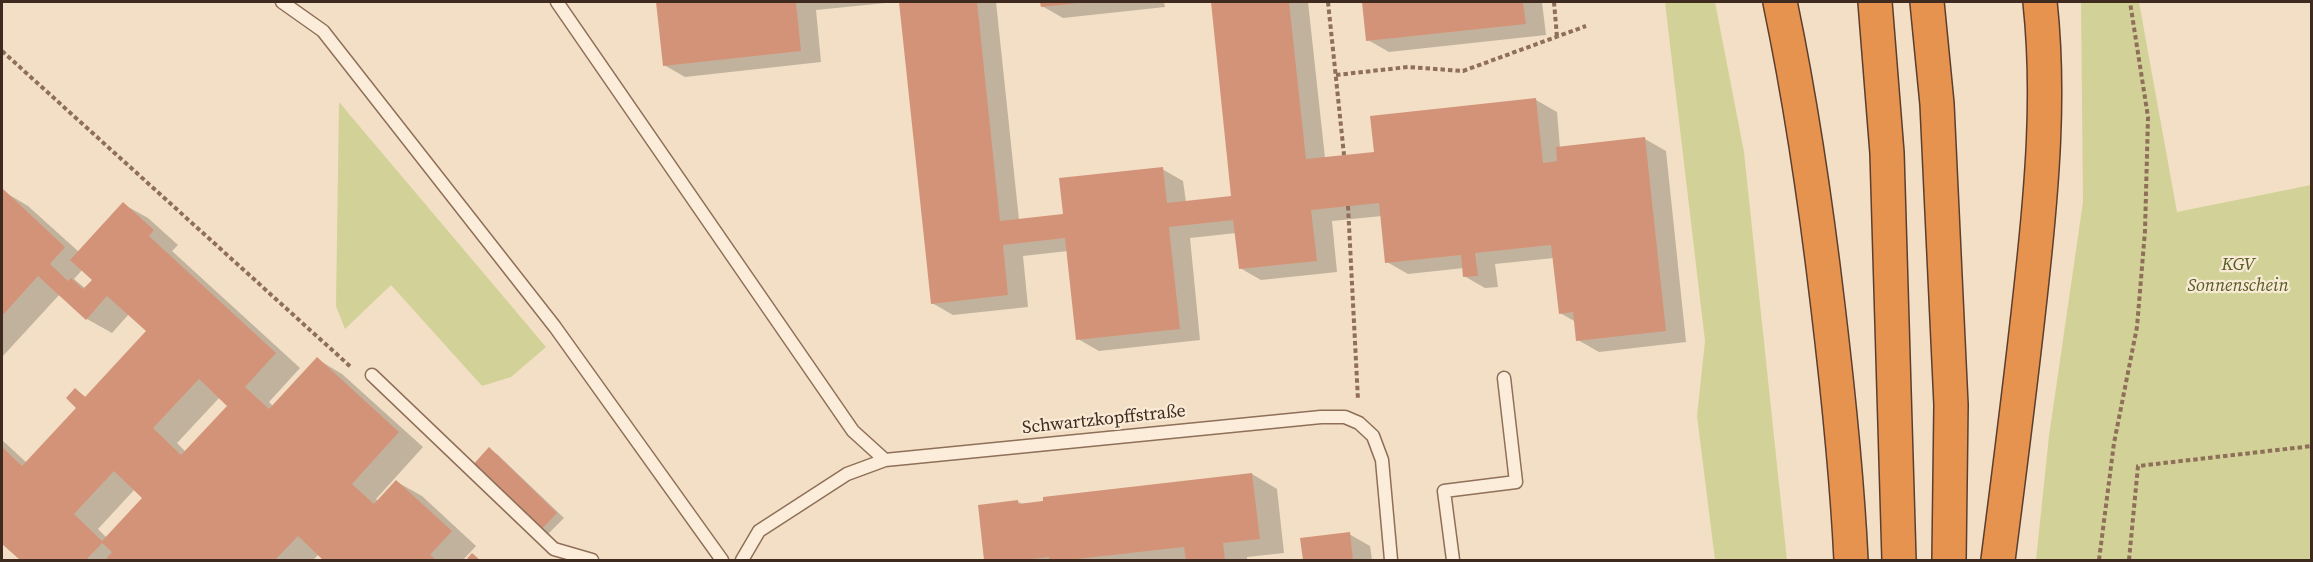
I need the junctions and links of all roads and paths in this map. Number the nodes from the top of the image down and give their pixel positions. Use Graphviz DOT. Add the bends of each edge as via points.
graph roads {
  1 [pos="282,2"];
  2 [pos="557,2"];
  3 [pos="1328,2"];
  4 [pos="1554,2"];
  5 [pos="1780,2"];
  6 [pos="1875,2"];
  7 [pos="1927,2"];
  8 [pos="2040,2"];
  9 [pos="2130,2"];
  10 [pos="1586,26"];
  11 [pos="1557,38"];
  12 [pos="2,51"];
  13 [pos="1336,75"];
  14 [pos="1344,155"];
  15 [pos="1348,206"];
  16 [pos="357,373"];
  17 [pos="372,375"];
  18 [pos="1504,378"];
  19 [pos="1359,423"];
  20 [pos="2312,446"];
  21 [pos="885,460"];
  22 [pos="592,561"];
  23 [pos="722,561"];
  24 [pos="742,561"];
  25 [pos="1391,561"];
  26 [pos="1453,561"];
  27 [pos="1851,561"];
  28 [pos="1899,561"];
  29 [pos="1950,561"];
  30 [pos="1998,561"];
  31 [pos="2098,561"];
  32 [pos="2129,561"];
  1 -- 23 [label="lane" via="323,31 555,327"];
  2 -- 21 [label="lane" via="853,431"];
  3 -- 13 [label="path"];
  4 -- 11 [label="path"];
  5 -- 27 [label="highway" via="1817,217 1837,381"];
  6 -- 28 [label="highway" via="1887,153"];
  7 -- 29 [label="highway" via="1937,104 1951,405"];
  8 -- 30 [label="highway" via="2045,100 2041,196"];
  9 -- 31 [label="path" via="2148,117 2145,231 2137,327 2114,443"];
  10 -- 11 [label="path"];
  11 -- 13 [label="path" via="1463,71 1408,67"];
  12 -- 16 [label="path"];
  13 -- 14 [label="path"];
  15 -- 19 [label="path"];
  17 -- 22 [label="lane" via="554,549"];
  18 -- 26 [label="lane" via="1516,482 1444,491"];
  19 -- 21 [label="lane, Schwartzkopffstraße" via="1345,417 1320,417"];
  19 -- 25 [label="lane" via="1373,436 1382,460"];
  20 -- 32 [label="path" via="2138,466"];
  21 -- 24 [label="lane, Schwartzkopffstraße" via="847,474 759,531"];
}
